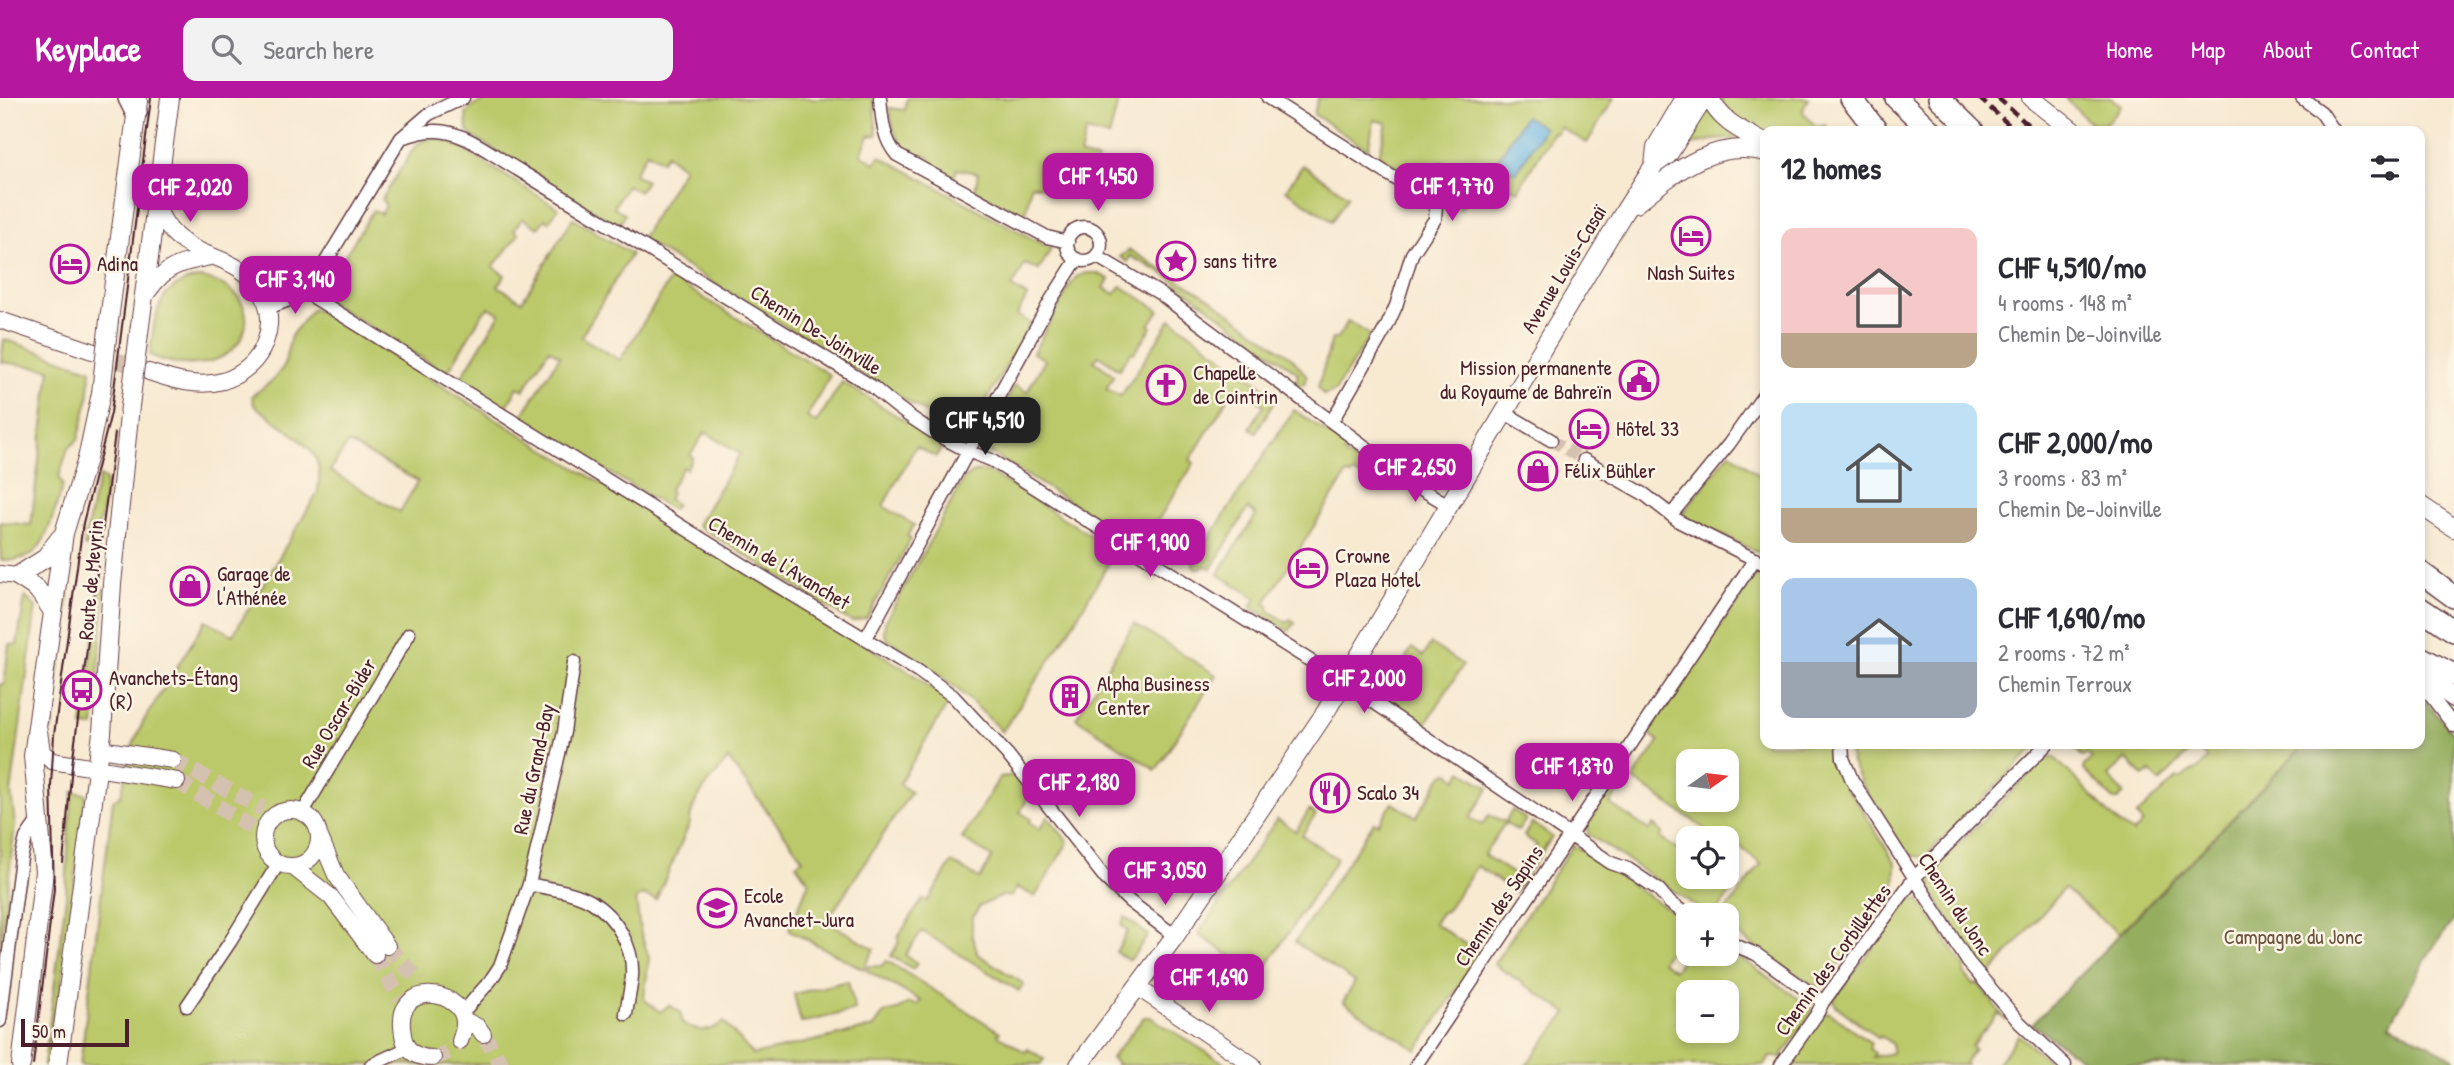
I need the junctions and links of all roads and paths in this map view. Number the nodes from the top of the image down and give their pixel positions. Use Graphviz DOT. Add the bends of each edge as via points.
graph roads {
  1 [pos="170,98"];
  2 [pos="463,98"];
  3 [pos="880,98"];
  4 [pos="1268,98"];
  5 [pos="1685,98"];
  6 [pos="1701,98"];
  7 [pos="1710,98"];
  8 [pos="1851,98"];
  9 [pos="1896,98"];
  10 [pos="1939,98"];
  11 [pos="2031,98"];
  12 [pos="2302,98"];
  13 [pos="135,103"];
  14 [pos="440,108"];
  15 [pos="1873,126"];
  16 [pos="1926,126"];
  17 [pos="1968,126"];
  18 [pos="2067,126"];
  19 [pos="2330,126"];
  20 [pos="445,131"];
  21 [pos="401,138"];
  22 [pos="1760,141"];
  23 [pos="1760,151"];
  24 [pos="1654,164"];
  25 [pos="156,204"];
  26 [pos="1624,212"];
  27 [pos="1068,242"];
  28 [pos="1096,256"];
  29 [pos="210,257"];
  30 [pos="1077,259"];
  31 [pos="305,292"];
  32 [pos="144,297"];
  33 [pos="268,309"];
  34 [pos="0,320"];
  35 [pos="92,351"];
  36 [pos="149,372"];
  37 [pos="1760,400"];
  38 [pos="1505,413"];
  39 [pos="1332,421"];
  40 [pos="1551,440"];
  41 [pos="969,452"];
  42 [pos="1584,460"];
  43 [pos="1450,506"];
  44 [pos="2425,508"];
  45 [pos="1671,515"];
  46 [pos="2454,528"];
  47 [pos="64,533"];
  48 [pos="1760,562"];
  49 [pos="9,575"];
  50 [pos="2425,576"];
  51 [pos="2454,597"];
  52 [pos="52,610"];
  53 [pos="2425,611"];
  54 [pos="2454,631"];
  55 [pos="409,634"];
  56 [pos="866,638"];
  57 [pos="2425,660"];
  58 [pos="574,662"];
  59 [pos="2454,675"];
  60 [pos="2425,678"];
  61 [pos="1344,682"];
  62 [pos="2425,688"];
  63 [pos="2454,698"];
  64 [pos="39,718"];
  65 [pos="2454,726"];
  66 [pos="100,749"];
  67 [pos="1842,749"];
  68 [pos="2042,749"];
  69 [pos="173,760"];
  70 [pos="97,769"];
  71 [pos="177,781"];
  72 [pos="303,812"];
  73 [pos="39,819"];
  74 [pos="318,832"];
  75 [pos="1570,835"];
  76 [pos="285,865"];
  77 [pos="1915,877"];
  78 [pos="529,884"];
  79 [pos="1676,907"];
  80 [pos="1175,936"];
  81 [pos="1739,947"];
  82 [pos="420,982"];
  83 [pos="1137,987"];
  84 [pos="435,994"];
  85 [pos="1823,1002"];
  86 [pos="187,1006"];
  87 [pos="626,1014"];
  88 [pos="463,1016"];
  89 [pos="0,1021"];
  90 [pos="483,1034"];
  91 [pos="460,1041"];
  92 [pos="408,1048"];
  93 [pos="433,1058"];
  94 [pos="21,1065"];
  95 [pos="58,1065"];
  96 [pos="371,1065"];
  97 [pos="409,1065"];
  98 [pos="1079,1065"];
  99 [pos="1253,1065"];
  100 [pos="1416,1065"];
  101 [pos="1781,1065"];
  102 [pos="2065,1065"];
  1 -- 25 [label="main road, Route de Meyrin"];
  2 -- 14 [label="street"];
  3 -- 27 [label="street" via="885,134 897,155 1046,237"];
  4 -- 39 [label="street" via="1436,206 1436,219 1412,254 1387,326"];
  5 -- 24 [label="main road, Avenue Louis-Casaï" via="1656,147"];
  6 -- 24 [label="main road, Avenue Louis-Casaï" via="1668,155"];
  7 -- 22 [label="main road" via="1725,121"];
  8 -- 15 [label="highway"];
  9 -- 16 [label="highway"];
  10 -- 17 [label="highway"];
  11 -- 18 [label="main road"];
  12 -- 19 [label="street"];
  13 -- 47 [label="main road, Route de Meyrin, bridge" via="101,393"];
  14 -- 20 [label="street"];
  14 -- 21 [label="street"];
  20 -- 21 [label="street"];
  20 -- 41 [label="street, Chemin De-Joinville" via="517,169 873,387"];
  21 -- 31 [label="street"];
  23 -- 26 [label="main road" via="1730,150 1701,157"];
  24 -- 26 [label="main road, Avenue Louis-Casaï"];
  25 -- 29 [label="street" via="174,234"];
  25 -- 32 [label="main road, Route de Meyrin"];
  26 -- 38 [label="main road, Avenue Louis-Casaï"];
  27 -- 28 [label="street" via="1076,230 1091,229 1100,238"];
  27 -- 30 [label="street"];
  28 -- 30 [label="street"];
  28 -- 39 [label="street" via="1159,293"];
  29 -- 32 [label="street" via="169,269"];
  29 -- 33 [label="street" via="249,277 261,290"];
  30 -- 41 [label="street"];
  31 -- 33 [label="street"];
  31 -- 56 [label="street, Chemin de l'Avanchet"];
  32 -- 66 [label="main road, Route de Meyrin, bridge" via="112,584"];
  33 -- 36 [label="street" via="269,329 263,348 254,362 234,376 202,384"];
  34 -- 35 [label="street"];
  37 -- 45 [label="street"];
  38 -- 40 [label="street"];
  38 -- 43 [label="main road, Avenue Louis-Casaï"];
  39 -- 43 [label="street"];
  41 -- 56 [label="street"];
  41 -- 61 [label="street, Chemin De-Joinville" via="991,460"];
  42 -- 45 [label="street"];
  43 -- 61 [label="main road, Avenue Louis-Casaï"];
  44 -- 46 [label="main road"];
  45 -- 48 [label="street"];
  47 -- 49 [label="main road" via="44,559"];
  47 -- 52 [label="main road, Route de Meyrin"];
  48 -- 75 [label="street, Chemin des Sapins"];
  49 -- 52 [label="main road" via="37,589"];
  50 -- 51 [label="highway"];
  52 -- 64 [label="main road, Route de Meyrin"];
  53 -- 54 [label="highway"];
  55 -- 72 [label="street, Rue Oscar-Bider"];
  56 -- 80 [label="street, Chemin de l'Avanchet" via="968,710 1106,879"];
  57 -- 59 [label="highway"];
  58 -- 78 [label="street, Rue du Grand-Bay" via="564,732"];
  60 -- 63 [label="main road"];
  61 -- 75 [label="street, Chemin De-Joinville"];
  61 -- 80 [label="main road, Avenue Louis-Casaï"];
  62 -- 65 [label="street"];
  64 -- 70 [label="street" via="40,745 46,758"];
  64 -- 73 [label="main road, Route de Meyrin" via="33,756"];
  66 -- 69 [label="street"];
  66 -- 70 [label="main road, Route de Meyrin"];
  67 -- 77 [label="street, Chemin du Jonc" via="1852,780"];
  68 -- 77 [label="street, Chemin des Corbillettes"];
  70 -- 71 [label="street"];
  70 -- 95 [label="main road, Route de Meyrin"];
  72 -- 74 [label="street"];
  72 -- 76 [label="street" via="270,812 262,834 268,853"];
  73 -- 89 [label="street" via="26,838 21,858"];
  73 -- 94 [label="main road, Route de Meyrin" via="43,896"];
  74 -- 76 [label="street" via="312,855 301,865"];
  74 -- 76 [label="street" via="381,950 331,897"];
  75 -- 79 [label="street, Chemin De-Joinville" via="1659,890"];
  75 -- 100 [label="street, Chemin des Sapins"];
  76 -- 86 [label="street"];
  77 -- 85 [label="street, Chemin des Corbillettes"];
  77 -- 102 [label="street, Chemin du Jonc" via="1968,962 2020,1023"];
  78 -- 87 [label="street" via="592,902 621,932 632,974"];
  78 -- 88 [label="street, Rue du Grand-Bay" via="500,966"];
  80 -- 83 [label="main road, Avenue Louis-Casaï"];
  81 -- 85 [label="street"];
  82 -- 84 [label="street"];
  83 -- 98 [label="main road, Avenue Louis-Casaï"];
  83 -- 99 [label="street"];
  84 -- 88 [label="street" via="446,998"];
  84 -- 92 [label="street" via="402,1005"];
  85 -- 101 [label="street, Chemin des Corbillettes"];
  88 -- 90 [label="street"];
  88 -- 91 [label="street"];
  92 -- 93 [label="street"];
  92 -- 96 [label="street"];
  92 -- 97 [label="street"];
}
